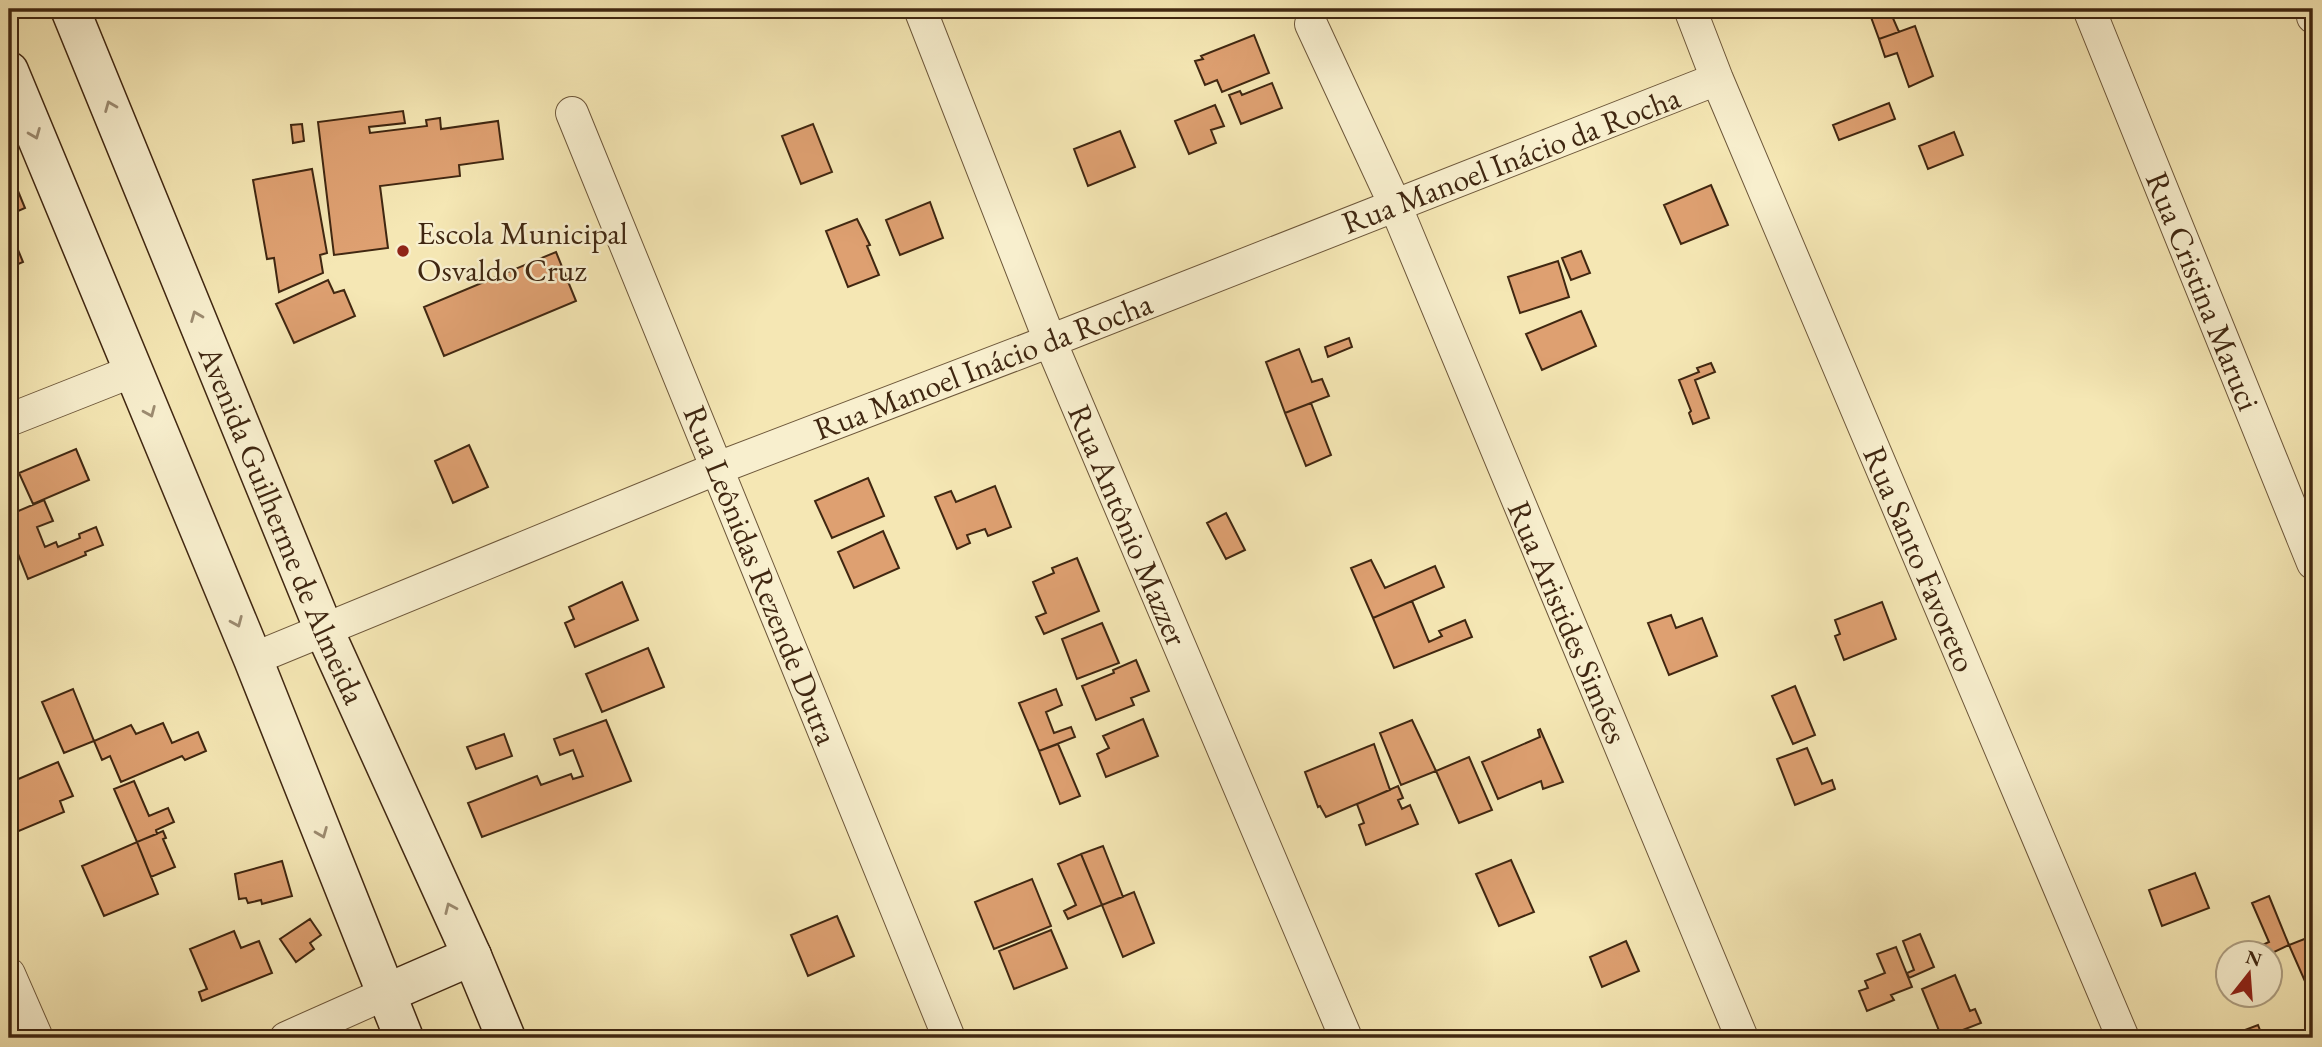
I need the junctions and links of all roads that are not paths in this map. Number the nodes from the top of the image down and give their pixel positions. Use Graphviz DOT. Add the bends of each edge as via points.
graph roads {
  1 [pos="70,9"];
  2 [pos="920,9"];
  3 [pos="1690,9"];
  4 [pos="2312,9"];
  5 [pos="2091,14"];
  6 [pos="2313,17"];
  7 [pos="1311,24"];
  8 [pos="9,71"];
  9 [pos="1717,79"];
  10 [pos="572,113"];
  11 [pos="1395,205"];
  12 [pos="1050,341"];
  13 [pos="133,371"];
  14 [pos="9,420"];
  15 [pos="718,468"];
  16 [pos="2313,563"];
  17 [pos="324,630"];
  18 [pos="253,659"];
  19 [pos="472,956"];
  20 [pos="9,974"];
  21 [pos="387,993"];
  22 [pos="37,1038"];
  23 [pos="286,1038"];
  24 [pos="404,1038"];
  25 [pos="506,1038"];
  26 [pos="949,1038"];
  27 [pos="1346,1038"];
  28 [pos="1742,1038"];
  29 [pos="2123,1038"];
  17 -- 1 [label="street, Avenida Guilherme de Almeida, one-way"];
  2 -- 12 [label="street, Rua Antônio Mazzer"];
  3 -- 9 [label="street, Rua Santo Favoreto"];
  4 -- 6 [label="street"];
  5 -- 16 [label="street, Rua Cristina Maruci"];
  7 -- 11 [label="street, Rua Aristides Simões"];
  8 -- 13 [label="street, one-way"];
  9 -- 11 [label="street, Rua Manoel Inácio da Rocha"];
  9 -- 29 [label="street, Rua Santo Favoreto"];
  10 -- 15 [label="street, Rua Leônidas Rezende Dutra"];
  11 -- 12 [label="street, Rua Manoel Inácio da Rocha"];
  11 -- 28 [label="street, Rua Aristides Simões"];
  12 -- 15 [label="street, Rua Manoel Inácio da Rocha"];
  12 -- 27 [label="street, Rua Antônio Mazzer"];
  13 -- 14 [label="street"];
  13 -- 18 [label="street, one-way"];
  15 -- 17 [label="street, Rua Manoel Inácio da Rocha"];
  15 -- 26 [label="street, Rua Leônidas Rezende Dutra"];
  17 -- 18 [label="street, Rua Manoel Inácio da Rocha"];
  19 -- 17 [label="street, Avenida Guilherme de Almeida, one-way"];
  18 -- 21 [label="street, one-way"];
  19 -- 21 [label="street"];
  19 -- 25 [label="street, Avenida Guilherme de Almeida"];
  20 -- 22 [label="street"];
  21 -- 23 [label="street"];
  21 -- 24 [label="street"];
}
